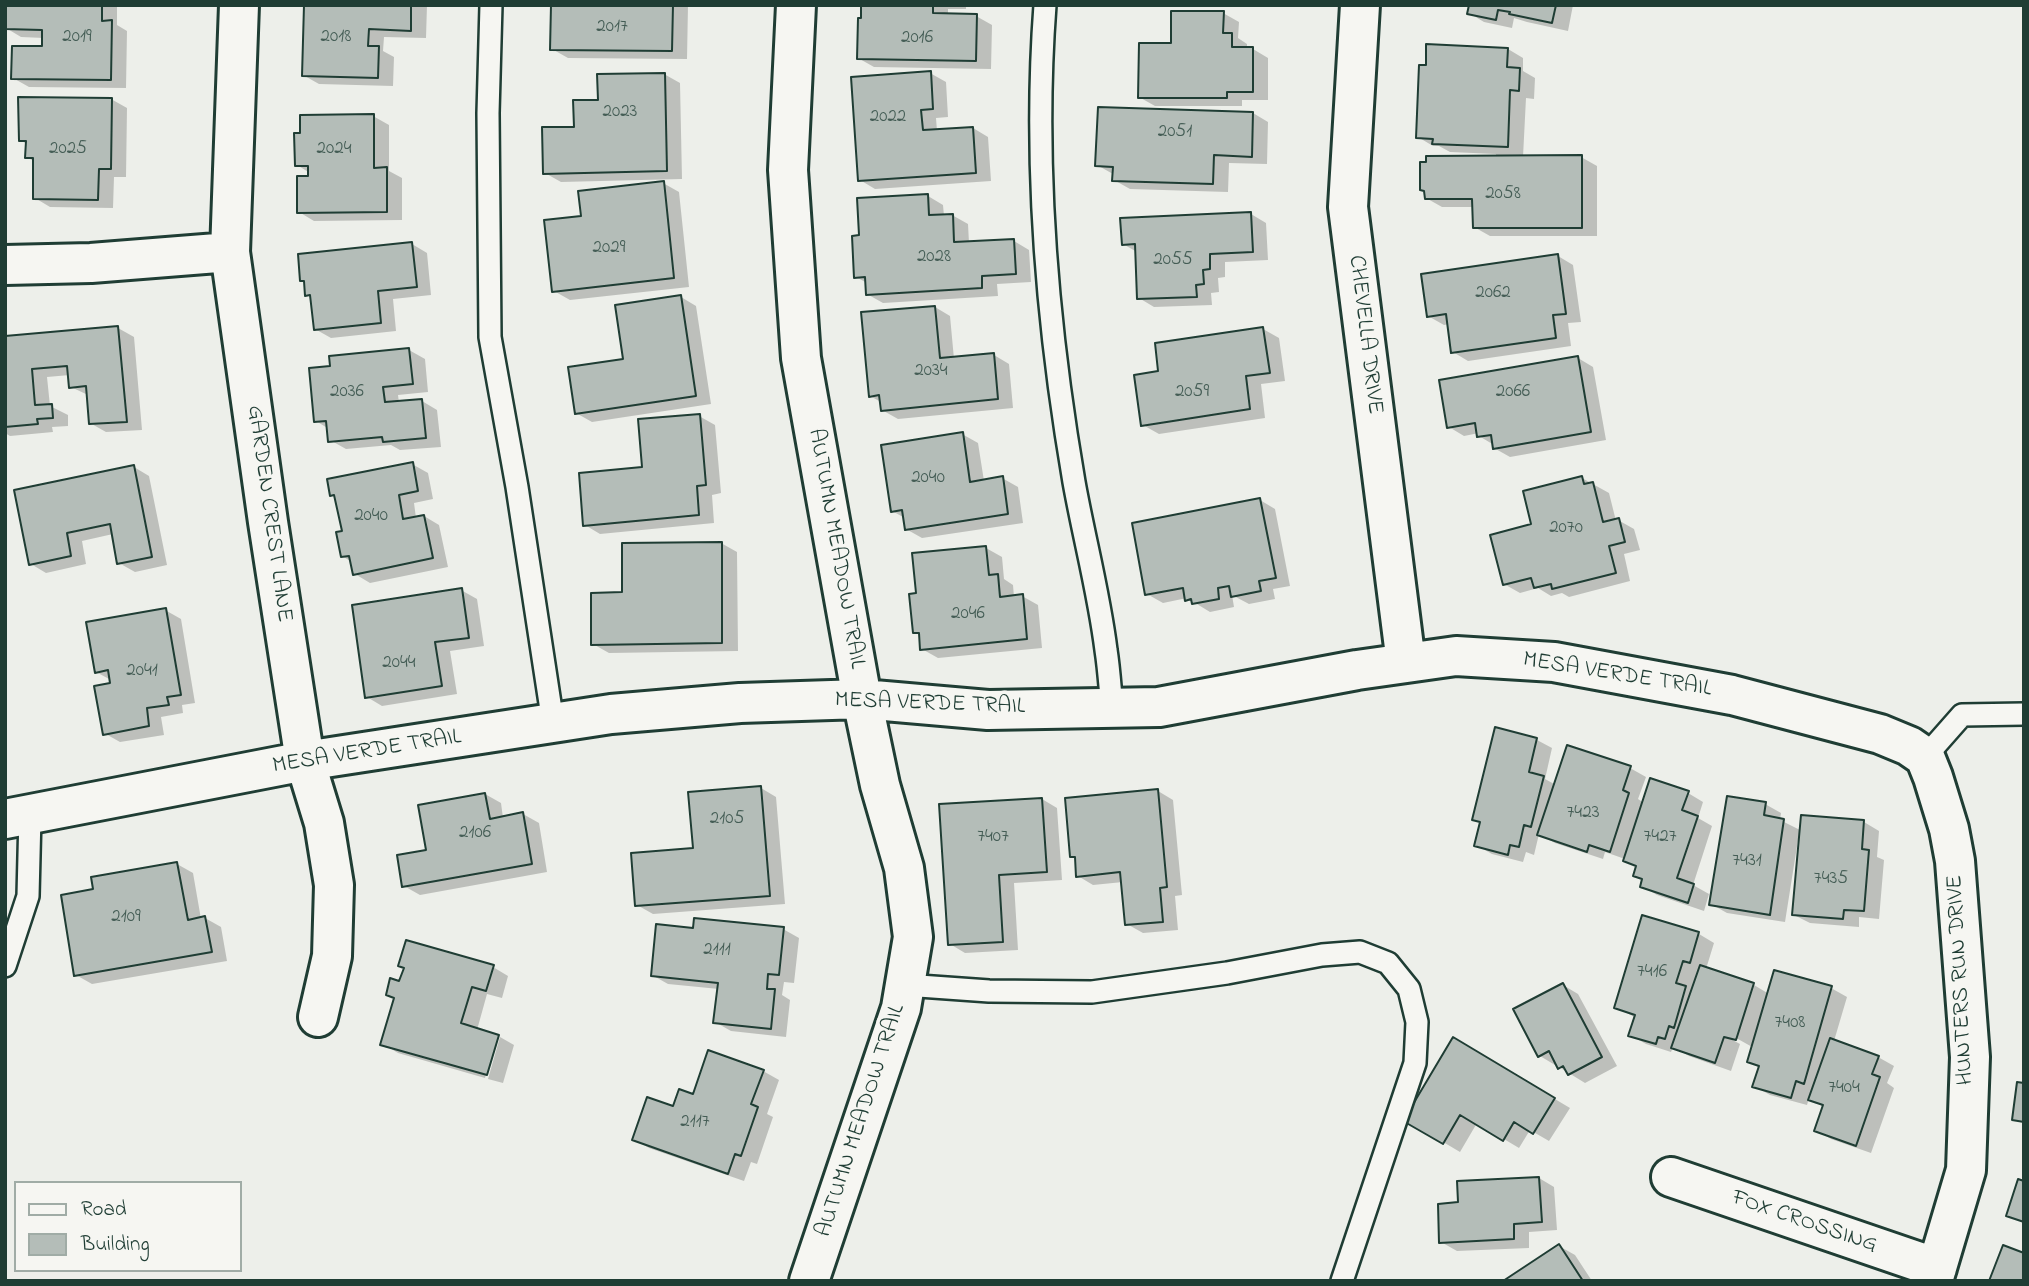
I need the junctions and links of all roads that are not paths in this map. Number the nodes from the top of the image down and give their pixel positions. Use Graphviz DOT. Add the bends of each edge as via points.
graph roads {
  1 [pos="239,5"];
  2 [pos="491,5"];
  3 [pos="796,5"];
  4 [pos="1045,5"];
  5 [pos="1360,5"];
  6 [pos="230,252"];
  7 [pos="5,265"];
  8 [pos="1406,663"];
  9 [pos="862,699"];
  10 [pos="1112,708"];
  11 [pos="2024,714"];
  12 [pos="553,723"];
  13 [pos="1925,757"];
  14 [pos="305,761"];
  15 [pos="18,817"];
  16 [pos="5,966"];
  17 [pos="905,985"];
  18 [pos="318,1017"];
  19 [pos="1671,1177"];
  20 [pos="1935,1275"];
  21 [pos="808,1281"];
  22 [pos="1342,1281"];
  1 -- 6 [label="street, GARDEN CREST LANE"];
  2 -- 12 [label="lane" via="490,337"];
  3 -- 9 [label="street, AUTUMN MEADOW TRAIL" via="788,170 800,358"];
  4 -- 10 [label="lane" via="1041,181 1049,306 1074,482 1107,649"];
  5 -- 8 [label="street, CHEVELLA DRIVE" via="1348,207"];
  6 -- 7 [label="street"];
  6 -- 14 [label="street, GARDEN CREST LANE"];
  8 -- 10 [label="street, MESA VERDE TRAIL" via="1159,707"];
  8 -- 13 [label="street, MESA VERDE TRAIL" via="1456,656 1554,662 1731,695 1880,734"];
  9 -- 10 [label="street, MESA VERDE TRAIL" via="988,710"];
  9 -- 12 [label="street, MESA VERDE TRAIL" via="740,703"];
  9 -- 17 [label="street, AUTUMN MEADOW TRAIL" via="904,868 913,937"];
  11 -- 13 [label="lane" via="1962,715"];
  12 -- 14 [label="street, MESA VERDE TRAIL"];
  13 -- 20 [label="street, HUNTERS RUN DRIVE" via="1955,861 1970,1057 1966,1170"];
  14 -- 15 [label="street, MESA VERDE TRAIL"];
  14 -- 18 [label="street, GARDEN CREST LANE" via="324,823 334,885 331,956"];
  15 -- 16 [label="lane" via="28,896"];
  17 -- 21 [label="street, AUTUMN MEADOW TRAIL"];
  17 -- 22 [label="lane" via="1092,992 1322,955 1360,952 1388,963 1409,989 1417,1022 1415,1063"];
  19 -- 20 [label="street, FOX CROSSING"];
}
